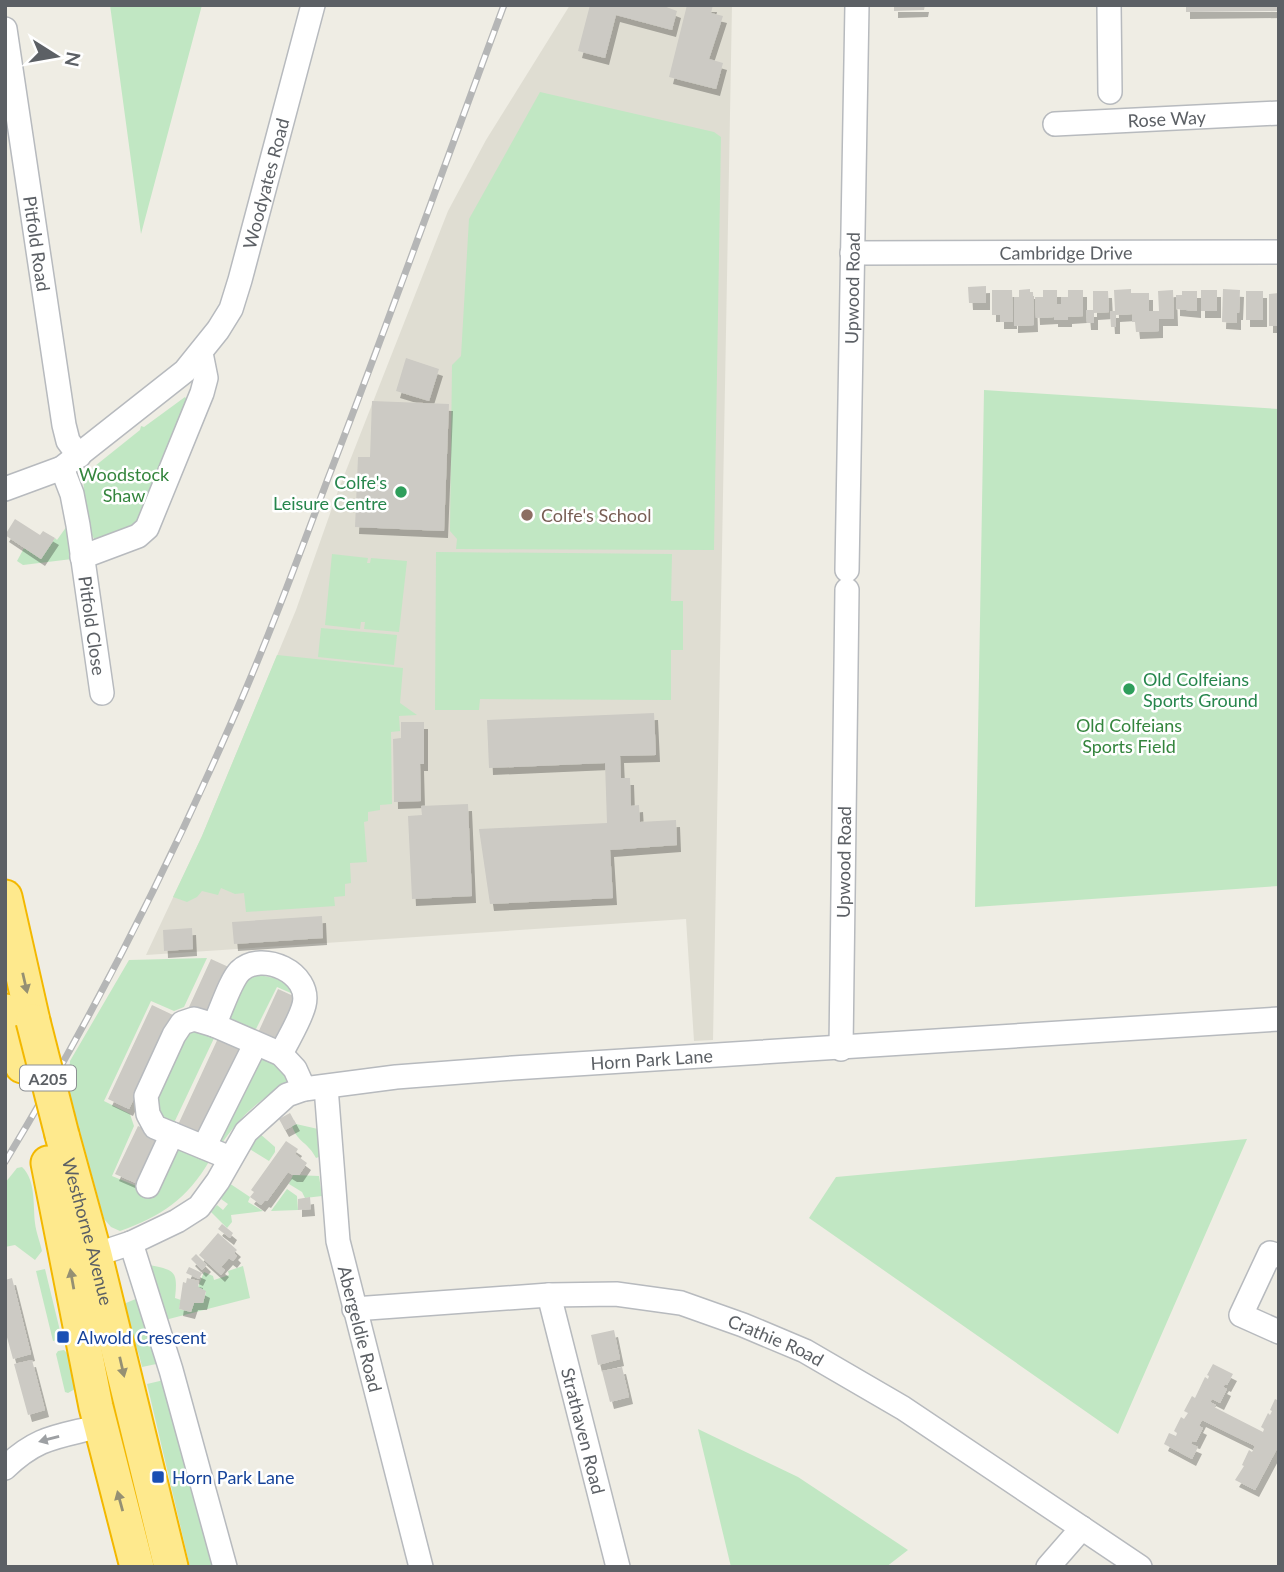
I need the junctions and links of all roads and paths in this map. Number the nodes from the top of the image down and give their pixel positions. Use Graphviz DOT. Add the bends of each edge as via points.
graph roads {
  1 [pos="313,5"];
  2 [pos="857,5"];
  3 [pos="1109,5"];
  4 [pos="5,29"];
  5 [pos="1110,92"];
  6 [pos="1279,113"];
  7 [pos="1055,124"];
  8 [pos="1279,251"];
  9 [pos="852,253"];
  10 [pos="201,353"];
  11 [pos="70,462"];
  12 [pos="5,489"];
  13 [pos="82,557"];
  14 [pos="102,693"];
  15 [pos="6,909"];
  16 [pos="19,1016"];
  17 [pos="1279,1019"];
  18 [pos="214,1025"];
  19 [pos="255,1045"];
  20 [pos="841,1049"];
  21 [pos="281,1054"];
  22 [pos="315,1088"];
  23 [pos="172,1134"];
  24 [pos="54,1143"];
  25 [pos="204,1147"];
  26 [pos="230,1158"];
  27 [pos="149,1186"];
  28 [pos="131,1243"];
  29 [pos="1267,1252"];
  30 [pos="95,1255"];
  31 [pos="549,1295"];
  32 [pos="354,1309"];
  33 [pos="1279,1332"];
  34 [pos="100,1426"];
  35 [pos="5,1468"];
  36 [pos="1082,1528"];
  37 [pos="137,1567"];
  38 [pos="171,1567"];
  39 [pos="225,1567"];
  40 [pos="421,1567"];
  41 [pos="618,1567"];
  42 [pos="1048,1567"];
  43 [pos="1140,1567"];
  1 -- 10 [label="street, Woodyates Road" via="231,309"];
  2 -- 9 [label="street, Upwood Road"];
  3 -- 5 [label="street, Rose Way"];
  4 -- 11 [label="street, Pitfold Road"];
  6 -- 7 [label="street, Rose Way"];
  8 -- 9 [label="street, Cambridge Drive"];
  9 -- 20 [label="street, Upwood Road"];
  10 -- 11 [label="street, Woodyates Road" via="163,391"];
  10 -- 13 [label="street" via="206,378 202,393 147,528 138,536"];
  11 -- 12 [label="street, Woodyates Road"];
  11 -- 13 [label="street, Pitfold Road"];
  13 -- 14 [label="street, Pitfold Close"];
  15 -- 16 [label="highway, Westhorne Avenue / A205, one-way"];
  16 -- 24 [label="highway, Westhorne Avenue / A205, bridge"];
  16 -- 24 [label="highway, Westhorne Avenue / A205" via="23,1066"];
  17 -- 20 [label="street, Horn Park Lane"];
  18 -- 19 [label="street"];
  18 -- 21 [label="street" via="238,973 250,963 290,970 303,985 305,1004"];
  18 -- 23 [label="street" via="194,1019 182,1023 146,1096 155,1127"];
  19 -- 21 [label="street"];
  19 -- 25 [label="street"];
  20 -- 22 [label="street, Horn Park Lane" via="513,1068"];
  21 -- 22 [label="street"];
  22 -- 26 [label="street, Horn Park Lane" via="287,1095 246,1132"];
  22 -- 32 [label="street, Abergeldie Road" via="338,1241"];
  23 -- 25 [label="street"];
  23 -- 27 [label="street"];
  24 -- 30 [label="highway, Westhorne Avenue / A205"];
  34 -- 24 [label="highway, Westhorne Avenue / A205, one-way"];
  25 -- 26 [label="street"];
  26 -- 28 [label="street, Horn Park Lane" via="199,1207"];
  28 -- 30 [label="street, Horn Park Lane"];
  28 -- 39 [label="street"];
  29 -- 33 [label="street" via="1241,1315"];
  30 -- 38 [label="highway, Westhorne Avenue / A205, one-way"];
  31 -- 32 [label="street, Crathie Road"];
  31 -- 36 [label="street, Crathie Road" via="616,1294 681,1303 805,1351 902,1408"];
  31 -- 41 [label="street, Strathaven Road"];
  32 -- 40 [label="street, Abergeldie Road"];
  34 -- 35 [label="street, one-way" via="38,1441"];
  37 -- 34 [label="highway, Westhorne Avenue / A205, one-way"];
  36 -- 42 [label="street"];
  36 -- 43 [label="street, Crathie Road"];
}
